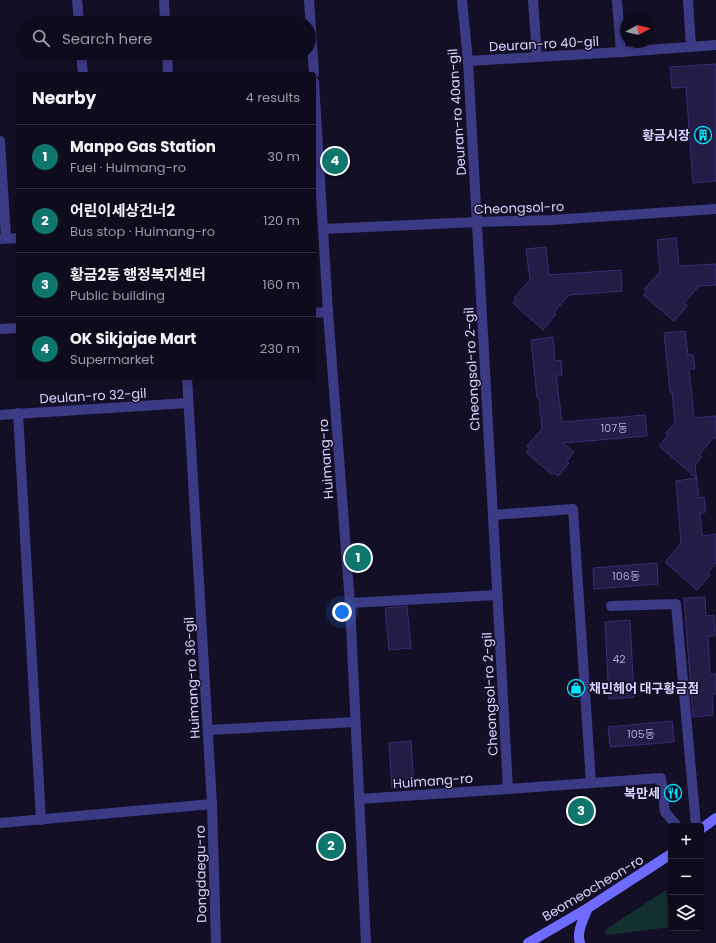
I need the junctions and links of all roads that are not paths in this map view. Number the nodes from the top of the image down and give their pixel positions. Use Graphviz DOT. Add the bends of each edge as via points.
graph roads {
  1 [pos="78,0"];
  2 [pos="164,0"];
  3 [pos="309,0"];
  4 [pos="462,0"];
  5 [pos="533,0"];
  6 [pos="617,0"];
  7 [pos="688,0"];
  8 [pos="79,16"];
  9 [pos="165,16"];
  10 [pos="310,16"];
  11 [pos="716,45"];
  12 [pos="691,47"];
  13 [pos="621,52"];
  14 [pos="537,57"];
  15 [pos="81,60"];
  16 [pos="167,60"];
  17 [pos="313,60"];
  18 [pos="468,61"];
  19 [pos="82,72"];
  20 [pos="168,72"];
  21 [pos="314,72"];
  22 [pos="316,115"];
  23 [pos="0,141"];
  24 [pos="716,209"];
  25 [pos="477,222"];
  26 [pos="323,229"];
  27 [pos="16,238"];
  28 [pos="3,239"];
  29 [pos="328,312"];
  30 [pos="316,313"];
  31 [pos="16,328"];
  32 [pos="0,329"];
  33 [pos="187,380"];
  34 [pos="188,403"];
  35 [pos="18,413"];
  36 [pos="0,414"];
  37 [pos="493,515"];
  38 [pos="497,595"];
  39 [pos="350,603"];
  40 [pos="611,606"];
  41 [pos="355,722"];
  42 [pos="208,730"];
  43 [pos="591,783"];
  44 [pos="508,789"];
  45 [pos="359,799"];
  46 [pos="212,804"];
  47 [pos="716,818"];
  48 [pos="41,820"];
  49 [pos="0,823"];
  50 [pos="674,823"];
  51 [pos="696,823"];
  52 [pos="704,827"];
  53 [pos="668,856"];
  54 [pos="588,908"];
  55 [pos="216,943"];
  56 [pos="366,943"];
  57 [pos="528,943"];
  58 [pos="580,943"];
  1 -- 8 [label="street"];
  2 -- 9 [label="street"];
  3 -- 10 [label="street"];
  4 -- 18 [label="street, Deuran-ro 40an-gil"];
  5 -- 14 [label="street"];
  6 -- 13 [label="street"];
  7 -- 12 [label="street"];
  11 -- 12 [label="street, Deuran-ro 40-gil"];
  12 -- 13 [label="street, Deuran-ro 40-gil"];
  13 -- 14 [label="street, Deuran-ro 40-gil"];
  14 -- 18 [label="street, Deuran-ro 40-gil"];
  15 -- 19 [label="street"];
  16 -- 20 [label="street"];
  17 -- 21 [label="street"];
  18 -- 25 [label="street, Deuran-ro 40an-gil"];
  22 -- 26 [label="street, Huimang-ro"];
  23 -- 28 [label="street"];
  24 -- 25 [label="street, Cheongsol-ro" via="552,220"];
  25 -- 26 [label="street, Cheongsol-ro"];
  25 -- 37 [label="street, Cheongsol-ro 2-gil"];
  26 -- 29 [label="street, Huimang-ro"];
  27 -- 28 [label="street"];
  29 -- 30 [label="street"];
  29 -- 39 [label="street, Huimang-ro"];
  31 -- 32 [label="street"];
  33 -- 34 [label="street, Huimang-ro 36-gil"];
  34 -- 35 [label="street, Deulan-ro 32-gil"];
  34 -- 42 [label="street, Huimang-ro 36-gil"];
  35 -- 36 [label="street, Deulan-ro 32-gil"];
  35 -- 48 [label="street"];
  37 -- 38 [label="street, Cheongsol-ro 2-gil"];
  37 -- 43 [label="street" via="573,509"];
  38 -- 39 [label="street"];
  38 -- 44 [label="street, Cheongsol-ro 2-gil"];
  39 -- 41 [label="street, Huimang-ro"];
  40 -- 51 [label="street" via="676,604"];
  41 -- 42 [label="street"];
  41 -- 45 [label="street, Huimang-ro"];
  42 -- 46 [label="street, Huimang-ro 36-gil"];
  43 -- 44 [label="street"];
  43 -- 50 [label="street" via="661,778 665,812"];
  44 -- 45 [label="street, Huimang-ro"];
  45 -- 56 [label="street, Huimang-ro"];
  46 -- 48 [label="street"];
  46 -- 55 [label="street, Dongdaegu-ro"];
  47 -- 52 [label="main road"];
  48 -- 49 [label="street"];
  53 -- 54 [label="main road, Beomeocheon-ro"];
  54 -- 57 [label="main road, Beomeocheon-ro"];
  54 -- 58 [label="main road" via="580,930"];
}
